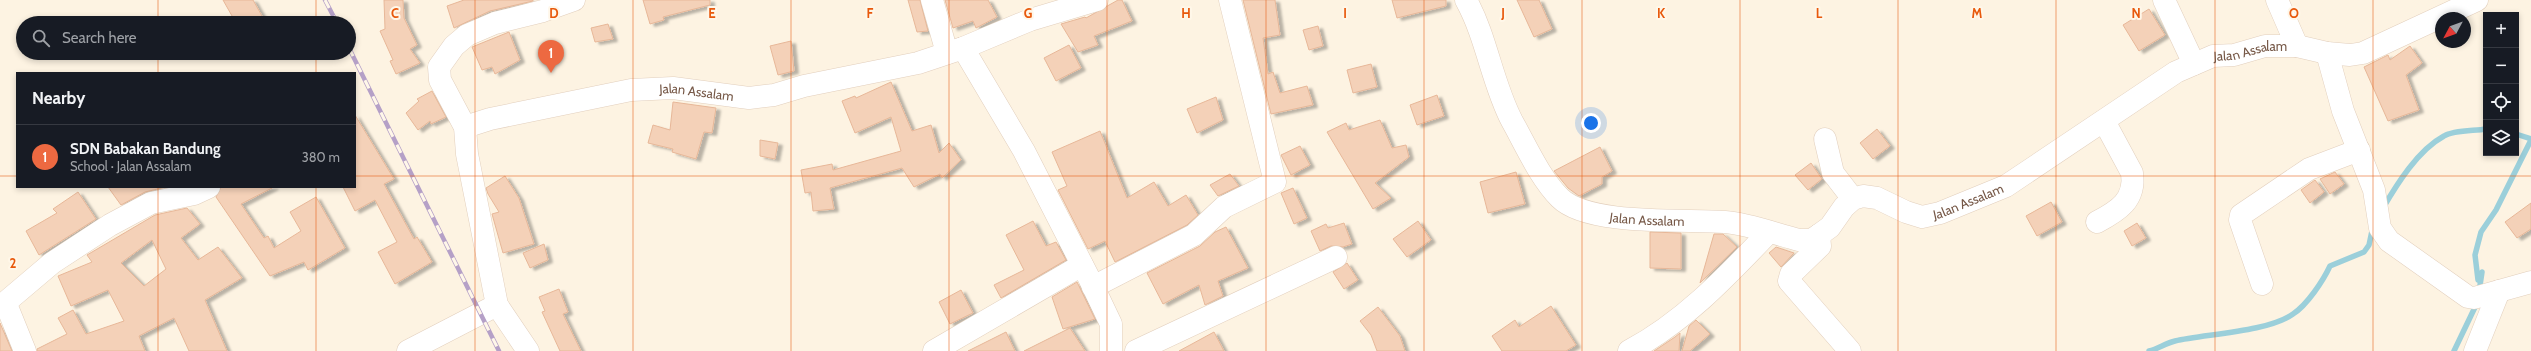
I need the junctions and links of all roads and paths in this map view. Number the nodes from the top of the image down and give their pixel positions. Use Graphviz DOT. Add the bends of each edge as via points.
graph roads {
  1 [pos="574,0"];
  2 [pos="932,0"];
  3 [pos="1097,0"];
  4 [pos="1230,0"];
  5 [pos="1466,0"];
  6 [pos="2164,0"];
  7 [pos="2277,0"];
  8 [pos="2477,0"];
  9 [pos="2297,46"];
  10 [pos="955,51"];
  11 [pos="2327,53"];
  12 [pos="2194,64"];
  13 [pos="2104,121"];
  14 [pos="466,127"];
  15 [pos="1825,139"];
  16 [pos="2359,150"];
  17 [pos="207,188"];
  18 [pos="1853,199"];
  19 [pos="2097,222"];
  20 [pos="1769,232"];
  21 [pos="1820,235"];
  22 [pos="1336,257"];
  23 [pos="1082,265"];
  24 [pos="2531,282"];
  25 [pos="2262,284"];
  26 [pos="1093,287"];
  27 [pos="2489,294"];
  28 [pos="3,305"];
  29 [pos="497,305"];
  30 [pos="25,351"];
  31 [pos="408,351"];
  32 [pos="528,351"];
  33 [pos="934,351"];
  34 [pos="1112,351"];
  35 [pos="1136,351"];
  36 [pos="1628,351"];
  37 [pos="1850,351"];
  38 [pos="2476,351"];
  1 -- 14 [label="street" via="495,23 467,35 454,46 439,67 440,80"];
  2 -- 10 [label="street"];
  3 -- 10 [label="street, Jalan Assalam" via="1030,20"];
  4 -- 26 [label="street" via="1275,182 1224,207 1194,235"];
  5 -- 20 [label="street, Jalan Assalam" via="1512,120 1560,199 1570,206 1593,214 1726,222"];
  6 -- 12 [label="street"];
  7 -- 9 [label="street"];
  8 -- 11 [label="street, Jalan Assalam" via="2363,53"];
  9 -- 11 [label="street, Jalan Assalam"];
  9 -- 12 [label="street, Jalan Assalam" via="2265,46 2234,55 2213,56"];
  10 -- 14 [label="street, Jalan Assalam" via="918,63 804,86 774,95 749,98 673,88 631,90 490,119"];
  10 -- 23 [label="street" via="1024,151"];
  11 -- 16 [label="street" via="2343,111"];
  12 -- 13 [label="street, Jalan Assalam" via="2176,72"];
  13 -- 18 [label="street, Jalan Assalam" via="2022,177 1940,213 1922,217 1877,198 1863,196"];
  13 -- 19 [label="street" via="2132,173 2133,182 2132,192 2119,210"];
  14 -- 29 [label="street" via="467,154"];
  15 -- 18 [label="street" via="1833,173"];
  16 -- 25 [label="street" via="2309,169 2245,211 2240,220"];
  16 -- 27 [label="street" via="2374,190 2380,228 2389,241 2468,297"];
  17 -- 28 [label="street" via="194,194 152,203 110,225 52,263"];
  18 -- 21 [label="street"];
  20 -- 21 [label="street, Jalan Assalam" via="1798,240 1811,240"];
  20 -- 36 [label="street" via="1697,304"];
  21 -- 37 [label="street" via="1820,246 1791,274 1789,282"];
  22 -- 35 [label="street"];
  23 -- 26 [label="street"];
  23 -- 33 [label="street"];
  24 -- 27 [label="street"];
  26 -- 34 [label="street" via="1111,324"];
  27 -- 38 [label="street"];
  28 -- 30 [label="street"];
  29 -- 31 [label="street"];
  29 -- 32 [label="street"];
}
